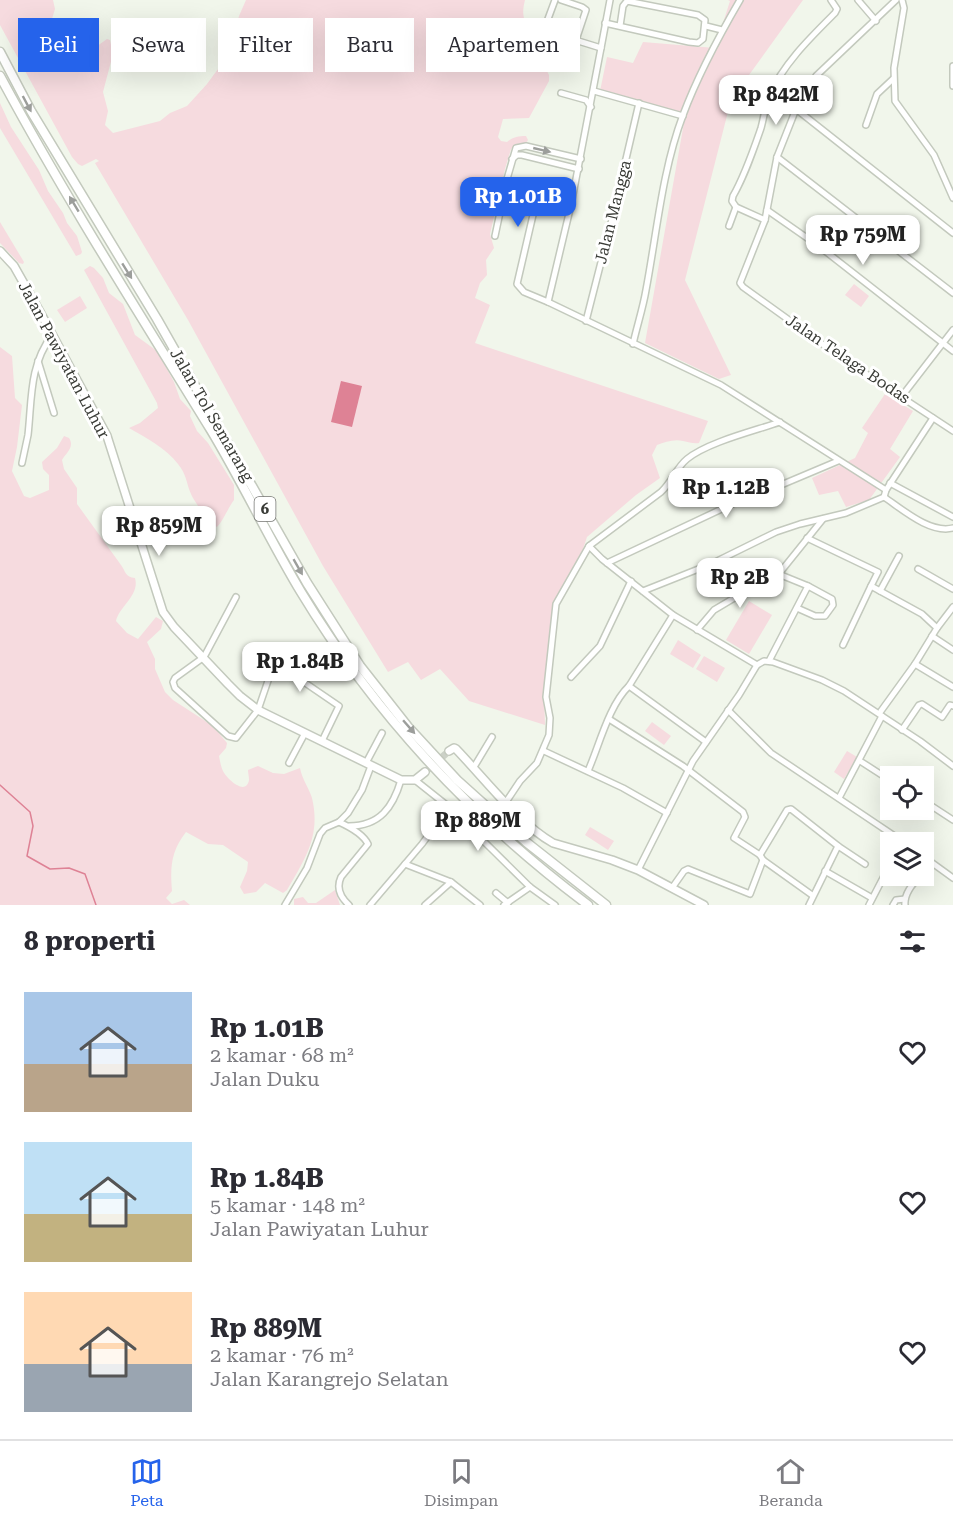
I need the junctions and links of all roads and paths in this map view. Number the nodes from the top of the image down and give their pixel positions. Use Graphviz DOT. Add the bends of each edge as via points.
graph roads {
  1 [pos="555,0"];
  2 [pos="561,0"];
  3 [pos="610,0"];
  4 [pos="741,0"];
  5 [pos="831,0"];
  6 [pos="858,0"];
  7 [pos="896,0"];
  8 [pos="902,0"];
  9 [pos="549,18"];
  10 [pos="876,21"];
  11 [pos="605,23"];
  12 [pos="620,26"];
  13 [pos="706,26"];
  14 [pos="580,28"];
  15 [pos="722,30"];
  16 [pos="580,41"];
  17 [pos="601,48"];
  18 [pos="0,52"];
  19 [pos="953,66"];
  20 [pos="0,76"];
  21 [pos="893,79"];
  22 [pos="953,86"];
  23 [pos="594,91"];
  24 [pos="561,93"];
  25 [pos="639,103"];
  26 [pos="591,107"];
  27 [pos="796,109"];
  28 [pos="683,116"];
  29 [pos="866,125"];
  30 [pos="777,157"];
  31 [pos="581,159"];
  32 [pos="512,160"];
  33 [pos="579,168"];
  34 [pos="507,179"];
  35 [pos="953,198"];
  36 [pos="736,207"];
  37 [pos="767,210"];
  38 [pos="765,220"];
  39 [pos="729,226"];
  40 [pos="953,233"];
  41 [pos="495,236"];
  42 [pos="0,251"];
  43 [pos="953,294"];
  44 [pos="548,302"];
  45 [pos="586,321"];
  46 [pos="953,330"];
  47 [pos="52,335"];
  48 [pos="633,344"];
  49 [pos="942,344"];
  50 [pos="953,351"];
  51 [pos="37,360"];
  52 [pos="902,396"];
  53 [pos="54,413"];
  54 [pos="933,418"];
  55 [pos="780,422"];
  56 [pos="953,430"];
  57 [pos="838,461"];
  58 [pos="22,463"];
  59 [pos="890,483"];
  60 [pos="886,490"];
  61 [pos="884,497"];
  62 [pos="953,517"];
  63 [pos="823,519"];
  64 [pos="952,530"];
  65 [pos="807,538"];
  66 [pos="589,546"];
  67 [pos="899,556"];
  68 [pos="607,562"];
  69 [pos="918,569"];
  70 [pos="782,572"];
  71 [pos="878,572"];
  72 [pos="888,576"];
  73 [pos="631,581"];
  74 [pos="808,586"];
  75 [pos="871,586"];
  76 [pos="953,590"];
  77 [pos="643,591"];
  78 [pos="880,591"];
  79 [pos="236,597"];
  80 [pos="953,607"];
  81 [pos="798,608"];
  82 [pos="673,615"];
  83 [pos="937,628"];
  84 [pos="697,630"];
  85 [pos="932,636"];
  86 [pos="843,645"];
  87 [pos="953,650"];
  88 [pos="204,657"];
  89 [pos="768,661"];
  90 [pos="915,664"];
  91 [pos="757,665"];
  92 [pos="571,677"];
  93 [pos="629,686"];
  94 [pos="953,687"];
  95 [pos="953,706"];
  96 [pos="258,710"];
  97 [pos="728,710"];
  98 [pos="881,714"];
  99 [pos="609,719"];
  100 [pos="902,730"];
  101 [pos="305,733"];
  102 [pos="382,733"];
  103 [pos="492,737"];
  104 [pos="322,741"];
  105 [pos="706,742"];
  106 [pos="451,750"];
  107 [pos="544,751"];
  108 [pos="860,761"];
  109 [pos="289,763"];
  110 [pos="368,765"];
  111 [pos="953,766"];
  112 [pos="474,767"];
  113 [pos="688,770"];
  114 [pos="588,771"];
  115 [pos="425,772"];
  116 [pos="880,774"];
  117 [pos="401,780"];
  118 [pos="415,780"];
  119 [pos="839,798"];
  120 [pos="506,802"];
  121 [pos="449,807"];
  122 [pos="934,808"];
  123 [pos="667,813"];
  124 [pos="953,820"];
  125 [pos="339,822"];
  126 [pos="347,826"];
  127 [pos="889,832"];
  128 [pos="838,846"];
  129 [pos="761,857"];
  130 [pos="405,864"];
  131 [pos="865,864"];
  132 [pos="934,864"];
  133 [pos="638,870"];
  134 [pos="825,871"];
  135 [pos="953,878"];
  136 [pos="451,882"];
  137 [pos="880,883"];
  138 [pos="913,886"];
  139 [pos="530,887"];
  140 [pos="672,888"];
  141 [pos="496,893"];
  142 [pos="812,895"];
  143 [pos="872,898"];
  144 [pos="905,902"];
  145 [pos="506,904"];
  146 [pos="285,905"];
  147 [pos="349,905"];
  148 [pos="370,905"];
  149 [pos="424,905"];
  150 [pos="478,905"];
  151 [pos="554,905"];
  152 [pos="588,905"];
  153 [pos="606,905"];
  154 [pos="704,905"];
  155 [pos="808,905"];
  156 [pos="869,905"];
  157 [pos="892,905"];
  1 -- 9 [label="street"];
  2 -- 14 [label="street" via="586,10"];
  3 -- 11 [label="street"];
  4 -- 15 [label="street"];
  5 -- 36 [label="street" via="837,9 835,13 810,36 774,86 754,149 733,196"];
  6 -- 10 [label="street"];
  7 -- 10 [label="street"];
  8 -- 21 [label="street"];
  10 -- 27 [label="street" via="816,76"];
  11 -- 12 [label="street"];
  11 -- 17 [label="street"];
  12 -- 13 [label="street" via="698,44 704,39"];
  12 -- 13 [label="street" via="627,1 698,15"];
  13 -- 15 [label="street"];
  15 -- 28 [label="street"];
  16 -- 17 [label="street"];
  17 -- 23 [label="street"];
  18 -- 153 [label="highway, Jalan Tol Semarang / 6, one-way" via="307,583 360,666 408,727 458,780 526,842"];
  19 -- 22 [label="street"];
  152 -- 20 [label="highway, Jalan Tol Semarang / 6, one-way" via="502,837 450,786 400,732 355,672 301,592 235,470"];
  21 -- 29 [label="street" via="877,94"];
  21 -- 35 [label="street" via="895,101 934,155"];
  23 -- 25 [label="street"];
  23 -- 26 [label="street"];
  24 -- 26 [label="street" via="586,100"];
  25 -- 28 [label="street"];
  25 -- 45 [label="street, Jalan Mangga"];
  26 -- 31 [label="street"];
  27 -- 30 [label="street"];
  27 -- 40 [label="street"];
  28 -- 48 [label="street" via="654,233"];
  30 -- 37 [label="street"];
  30 -- 43 [label="street"];
  32 -- 31 [label="street, one-way" via="520,146"];
  31 -- 33 [label="street"];
  32 -- 33 [label="street" via="522,155"];
  32 -- 34 [label="street"];
  33 -- 44 [label="street"];
  34 -- 41 [label="street"];
  34 -- 44 [label="street" via="536,202 517,284 524,292"];
  36 -- 38 [label="street"];
  36 -- 39 [label="street"];
  37 -- 38 [label="street"];
  37 -- 49 [label="street"];
  38 -- 52 [label="street, Jalan Telaga Bodas" via="740,279 743,287"];
  42 -- 47 [label="main road, Jalan Pawiyatan Luhur" via="14,266"];
  44 -- 45 [label="street"];
  45 -- 48 [label="street"];
  46 -- 49 [label="street"];
  47 -- 51 [label="street"];
  47 -- 88 [label="main road, Jalan Pawiyatan Luhur" via="107,436 163,612"];
  48 -- 55 [label="street" via="721,385"];
  49 -- 50 [label="street"];
  49 -- 52 [label="street"];
  51 -- 53 [label="street"];
  51 -- 58 [label="street"];
  52 -- 54 [label="street, Jalan Telaga Bodas"];
  54 -- 56 [label="street, Jalan Telaga Bodas"];
  54 -- 59 [label="street"];
  55 -- 57 [label="street"];
  55 -- 66 [label="street" via="698,451 685,460 661,492"];
  57 -- 60 [label="street"];
  57 -- 68 [label="street" via="745,498"];
  59 -- 60 [label="street"];
  59 -- 62 [label="street"];
  60 -- 61 [label="street"];
  61 -- 63 [label="street"];
  61 -- 64 [label="street" via="911,517"];
  63 -- 65 [label="street"];
  63 -- 77 [label="street" via="776,532"];
  65 -- 70 [label="street"];
  65 -- 71 [label="street"];
  66 -- 68 [label="street"];
  66 -- 107 [label="street" via="556,604 546,697 549,735"];
  67 -- 72 [label="street"];
  68 -- 73 [label="street"];
  69 -- 76 [label="street"];
  70 -- 74 [label="street"];
  70 -- 84 [label="street" via="714,610"];
  71 -- 72 [label="street"];
  71 -- 75 [label="street"];
  72 -- 78 [label="street"];
  73 -- 77 [label="street"];
  73 -- 92 [label="street" via="600,646"];
  74 -- 81 [label="street"];
  74 -- 81 [label="street" via="832,599 833,605 825,616"];
  75 -- 78 [label="street"];
  75 -- 86 [label="street"];
  77 -- 82 [label="street"];
  78 -- 83 [label="street" via="922,614"];
  79 -- 88 [label="street"];
  80 -- 83 [label="street"];
  81 -- 89 [label="street"];
  82 -- 84 [label="street"];
  82 -- 93 [label="street"];
  83 -- 85 [label="street"];
  84 -- 91 [label="street"];
  85 -- 87 [label="street"];
  85 -- 90 [label="street"];
  88 -- 96 [label="main road, Jalan Pawiyatan Luhur"];
  88 -- 96 [label="street" via="175,678 175,688 232,738 240,735"];
  89 -- 91 [label="street"];
  89 -- 98 [label="street" via="822,680"];
  90 -- 94 [label="street"];
  90 -- 98 [label="street"];
  91 -- 97 [label="street"];
  93 -- 99 [label="street"];
  93 -- 105 [label="street"];
  95 -- 100 [label="street" via="942,717 919,705"];
  96 -- 101 [label="main road, Jalan Pawiyatan Luhur"];
  96 -- 104 [label="street" via="269,672 275,667 286,671 339,706"];
  97 -- 105 [label="street"];
  97 -- 119 [label="street" via="771,753"];
  98 -- 100 [label="street"];
  98 -- 108 [label="street"];
  99 -- 113 [label="street"];
  99 -- 114 [label="street"];
  100 -- 111 [label="street"];
  101 -- 104 [label="main road, Jalan Pawiyatan Luhur"];
  101 -- 109 [label="street"];
  102 -- 110 [label="street"];
  103 -- 112 [label="street"];
  104 -- 110 [label="main road, Jalan Pawiyatan Luhur"];
  105 -- 113 [label="street"];
  106 -- 112 [label="main road" via="456,749"];
  107 -- 114 [label="street"];
  107 -- 120 [label="street"];
  108 -- 116 [label="street"];
  108 -- 119 [label="street"];
  110 -- 117 [label="main road, Jalan Pawiyatan Luhur"];
  110 -- 125 [label="street" via="356,800"];
  112 -- 120 [label="main road"];
  113 -- 123 [label="street"];
  113 -- 129 [label="street" via="743,812 745,818 734,837"];
  114 -- 123 [label="street"];
  115 -- 118 [label="main road"];
  117 -- 118 [label="main road, Jalan Pawiyatan Luhur"];
  117 -- 126 [label="street" via="388,812"];
  118 -- 121 [label="street"];
  119 -- 127 [label="street"];
  120 -- 133 [label="main road" via="554,843"];
  121 -- 130 [label="street"];
  121 -- 139 [label="street"];
  122 -- 124 [label="street"];
  123 -- 133 [label="street"];
  125 -- 126 [label="street"];
  125 -- 146 [label="street" via="320,834 307,868"];
  126 -- 147 [label="street" via="369,844 338,883"];
  128 -- 129 [label="street" via="790,809"];
  128 -- 131 [label="street"];
  128 -- 134 [label="street"];
  129 -- 140 [label="street" via="750,894 688,869"];
  129 -- 142 [label="street"];
  130 -- 136 [label="street"];
  130 -- 148 [label="street"];
  132 -- 135 [label="street"];
  133 -- 140 [label="main road"];
  134 -- 142 [label="street"];
  134 -- 143 [label="street"];
  136 -- 149 [label="street"];
  136 -- 150 [label="street"];
  137 -- 143 [label="street"];
  138 -- 144 [label="street"];
  139 -- 145 [label="street"];
  139 -- 151 [label="street"];
  140 -- 154 [label="main road"];
  141 -- 145 [label="street"];
  142 -- 155 [label="street"];
  143 -- 156 [label="street"];
  144 -- 157 [label="street" via="896,900"];
}
